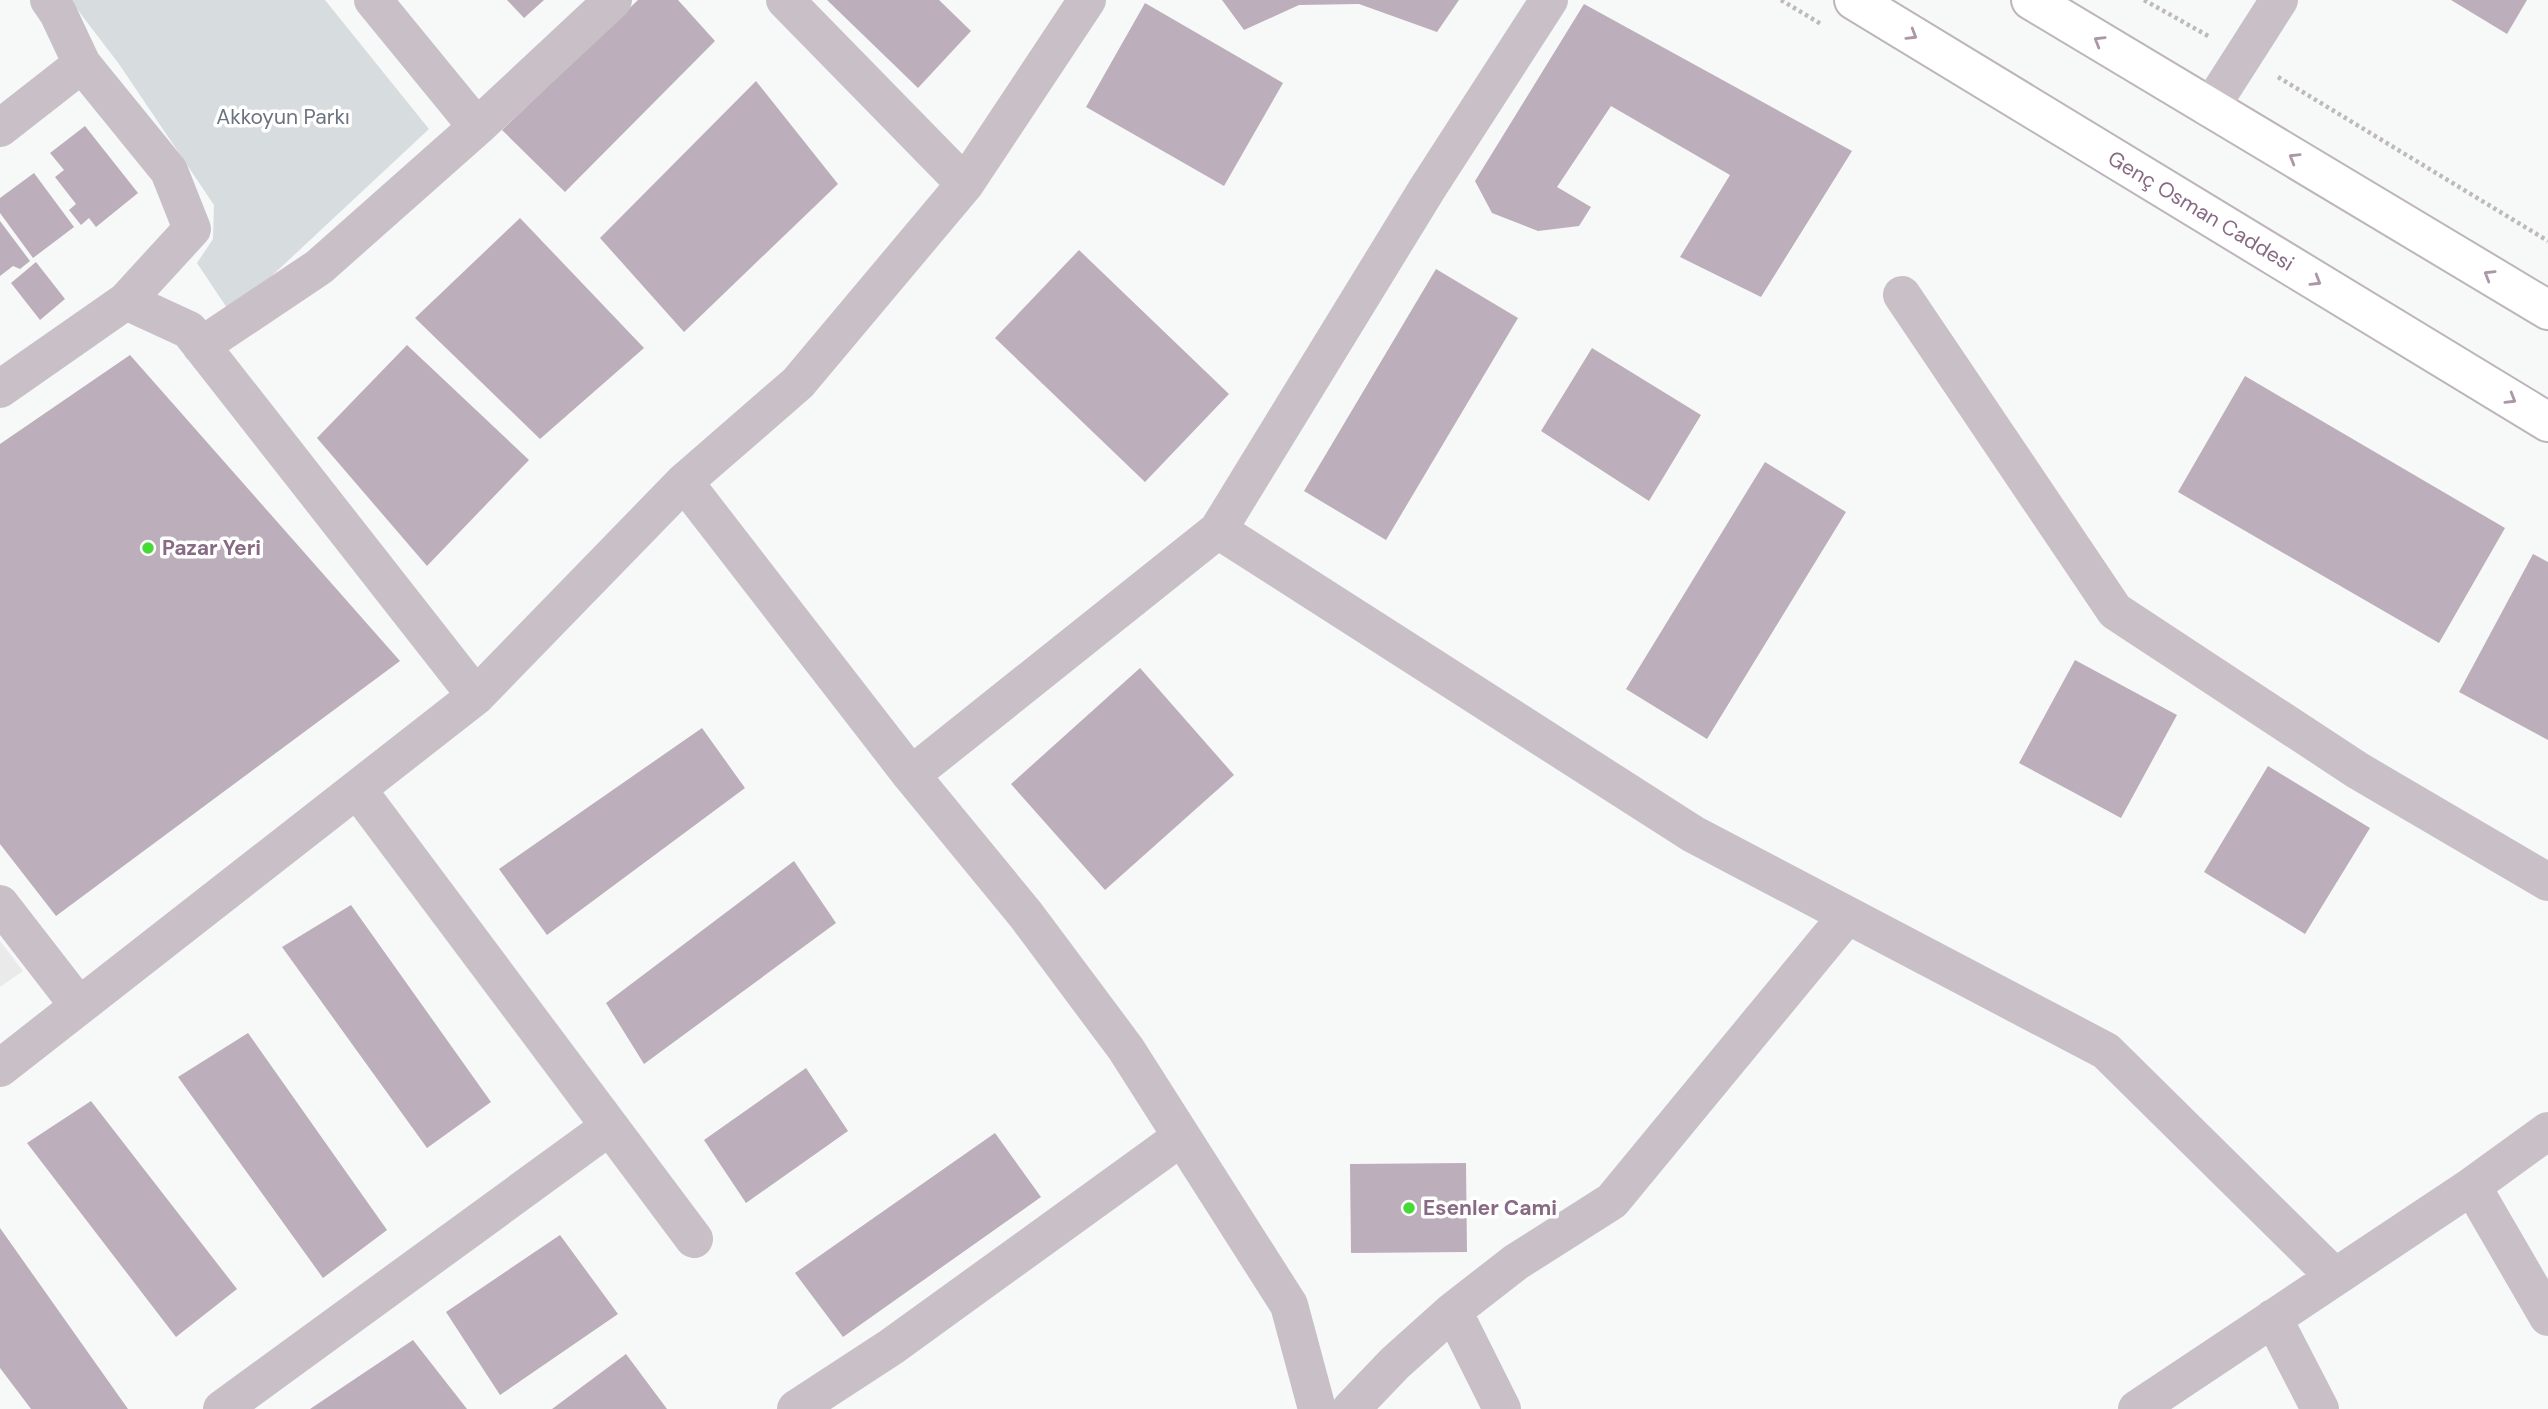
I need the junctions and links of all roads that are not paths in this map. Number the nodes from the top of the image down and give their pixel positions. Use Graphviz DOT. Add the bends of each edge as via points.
graph roads {
  1 [pos="50,0"];
  2 [pos="373,0"];
  3 [pos="612,0"];
  4 [pos="785,0"];
  5 [pos="1087,0"];
  6 [pos="1549,0"];
  7 [pos="1854,0"];
  8 [pos="2031,0"];
  9 [pos="2279,0"];
  10 [pos="82,64"];
  11 [pos="2210,108"];
  12 [pos="477,127"];
  13 [pos="0,128"];
  14 [pos="965,184"];
  15 [pos="1902,295"];
  16 [pos="126,301"];
  17 [pos="2548,310"];
  18 [pos="195,338"];
  19 [pos="0,389"];
  20 [pos="2548,422"];
  21 [pos="684,482"];
  22 [pos="1218,530"];
  23 [pos="475,696"];
  24 [pos="911,775"];
  25 [pos="357,789"];
  26 [pos="2548,882"];
  27 [pos="0,904"];
  28 [pos="1847,916"];
  29 [pos="79,1006"];
  30 [pos="0,1068"];
  31 [pos="609,1126"];
  32 [pos="2548,1131"];
  33 [pos="1180,1138"];
  34 [pos="2472,1186"];
  35 [pos="694,1239"];
  36 [pos="2335,1277"];
  37 [pos="1453,1311"];
  38 [pos="2548,1317"];
  39 [pos="2273,1318"];
  40 [pos="222,1409"];
  41 [pos="796,1409"];
  42 [pos="1317,1409"];
  43 [pos="1351,1409"];
  44 [pos="1502,1409"];
  45 [pos="2137,1409"];
  46 [pos="2320,1409"];
  1 -- 10 [label="street"];
  2 -- 12 [label="street"];
  3 -- 12 [label="street"];
  4 -- 14 [label="street"];
  5 -- 14 [label="street"];
  6 -- 22 [label="street"];
  7 -- 20 [label="main road, Genç Osman Caddesi, one-way"];
  11 -- 8 [label="main road, one-way"];
  9 -- 11 [label="street"];
  10 -- 13 [label="street"];
  10 -- 16 [label="street" via="169,171 192,229"];
  17 -- 11 [label="main road, one-way"];
  12 -- 18 [label="street" via="319,267"];
  14 -- 21 [label="street" via="798,383"];
  15 -- 26 [label="street" via="2115,611 2357,771"];
  16 -- 18 [label="street"];
  16 -- 19 [label="street"];
  18 -- 23 [label="street"];
  21 -- 23 [label="street"];
  21 -- 24 [label="street"];
  22 -- 24 [label="street"];
  22 -- 28 [label="street" via="1693,834"];
  23 -- 25 [label="street"];
  24 -- 33 [label="street" via="1026,915 1118,1038"];
  25 -- 29 [label="street"];
  25 -- 31 [label="street"];
  27 -- 29 [label="street"];
  28 -- 36 [label="street" via="2106,1051"];
  28 -- 37 [label="street" via="1612,1201 1516,1262"];
  29 -- 30 [label="street"];
  31 -- 35 [label="street"];
  31 -- 40 [label="street"];
  32 -- 34 [label="street"];
  33 -- 41 [label="street" via="891,1347"];
  33 -- 42 [label="street" via="1289,1305"];
  34 -- 36 [label="street"];
  34 -- 38 [label="street"];
  36 -- 39 [label="street"];
  37 -- 43 [label="street"];
  37 -- 44 [label="street"];
  39 -- 45 [label="street"];
  39 -- 46 [label="street"];
}
